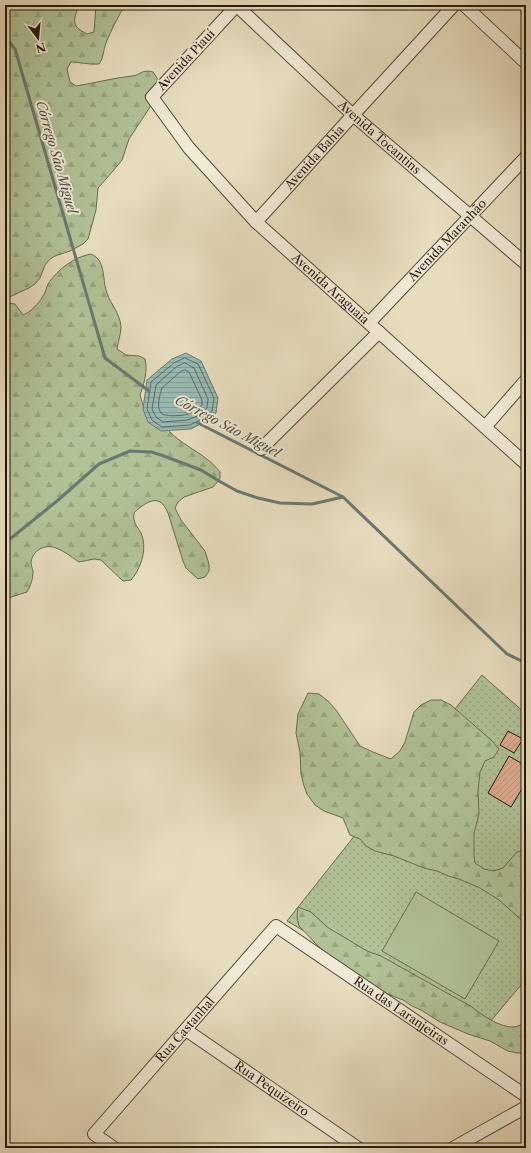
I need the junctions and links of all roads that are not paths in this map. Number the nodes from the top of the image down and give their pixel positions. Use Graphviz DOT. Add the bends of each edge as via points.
graph roads {
  1 [pos="236,5"];
  2 [pos="454,5"];
  3 [pos="464,5"];
  4 [pos="526,64"];
  5 [pos="152,97"];
  6 [pos="352,115"];
  7 [pos="526,157"];
  8 [pos="471,217"];
  9 [pos="256,222"];
  10 [pos="526,264"];
  11 [pos="369,323"];
  12 [pos="379,332"];
  13 [pos="526,380"];
  14 [pos="485,427"];
  15 [pos="261,449"];
  16 [pos="526,464"];
  17 [pos="276,926"];
  18 [pos="186,1030"];
  19 [pos="526,1096"];
  20 [pos="526,1107"];
  21 [pos="114,1148"];
  22 [pos="358,1148"];
  23 [pos="453,1148"];
  1 -- 5 [label="street, Avenida Piauí"];
  1 -- 6 [label="street, Avenida Tocantins"];
  2 -- 6 [label="street, Avenida Bahia"];
  3 -- 4 [label="street"];
  5 -- 9 [label="street, Avenida Araguaia" via="189,148"];
  6 -- 8 [label="street, Avenida Tocantins"];
  6 -- 9 [label="street, Avenida Bahia"];
  7 -- 8 [label="street, Avenida Maranhão"];
  8 -- 10 [label="street, Avenida Tocantins"];
  8 -- 11 [label="street, Avenida Maranhão"];
  9 -- 11 [label="street, Avenida Araguaia"];
  11 -- 12 [label="street, Avenida Araguaia"];
  12 -- 14 [label="street, Avenida Araguaia"];
  12 -- 15 [label="street"];
  13 -- 14 [label="street"];
  14 -- 16 [label="street, Avenida Araguaia"];
  17 -- 18 [label="street, Rua Castanhal"];
  17 -- 19 [label="street, Rua das Laranjeiras"];
  18 -- 21 [label="street, Rua Castanhal" via="94,1134"];
  18 -- 22 [label="street, Rua Pequizeiro"];
  20 -- 23 [label="street"];
}
